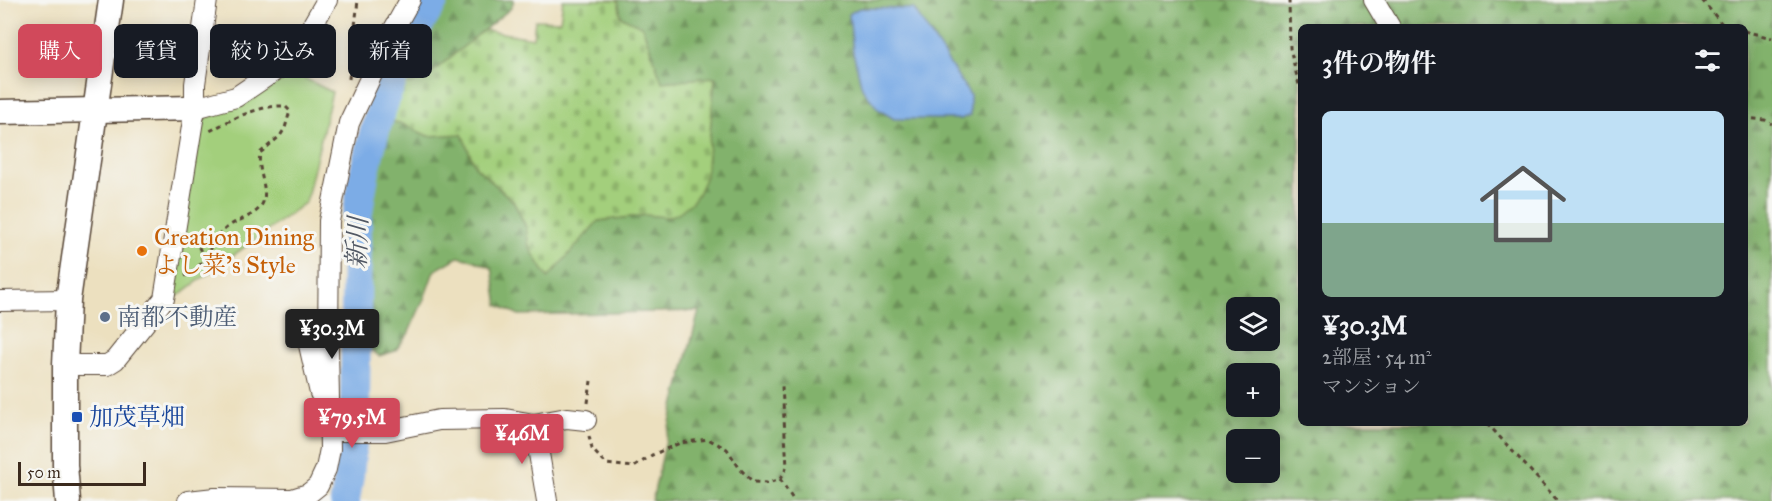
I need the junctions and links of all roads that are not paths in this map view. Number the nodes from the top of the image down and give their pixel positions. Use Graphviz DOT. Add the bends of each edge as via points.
graph roads {
  1 [pos="111,0"];
  2 [pos="207,0"];
  3 [pos="327,0"];
  4 [pos="410,0"];
  5 [pos="1374,0"];
  6 [pos="1388,24"];
  7 [pos="195,108"];
  8 [pos="94,110"];
  9 [pos="0,112"];
  10 [pos="68,300"];
  11 [pos="0,301"];
  12 [pos="301,325"];
  13 [pos="65,365"];
  14 [pos="586,420"];
  15 [pos="332,424"];
  16 [pos="534,424"];
  17 [pos="68,501"];
  18 [pos="188,501"];
  19 [pos="547,501"];
  1 -- 8 [label="street"];
  2 -- 7 [label="street"];
  3 -- 7 [label="street" via="305,38 276,70 236,97"];
  4 -- 15 [label="street" via="349,123 339,166 329,221"];
  5 -- 6 [label="street"];
  7 -- 8 [label="street"];
  7 -- 13 [label="street" via="164,299 115,360 107,365"];
  8 -- 9 [label="street"];
  8 -- 10 [label="street"];
  10 -- 11 [label="street"];
  10 -- 13 [label="street"];
  12 -- 15 [label="street"];
  13 -- 17 [label="street"];
  14 -- 16 [label="street" via="567,418"];
  15 -- 16 [label="street" via="385,431 439,420 505,419"];
  15 -- 18 [label="street" via="326,469 318,486 308,494 283,500"];
  16 -- 19 [label="street"];
}
